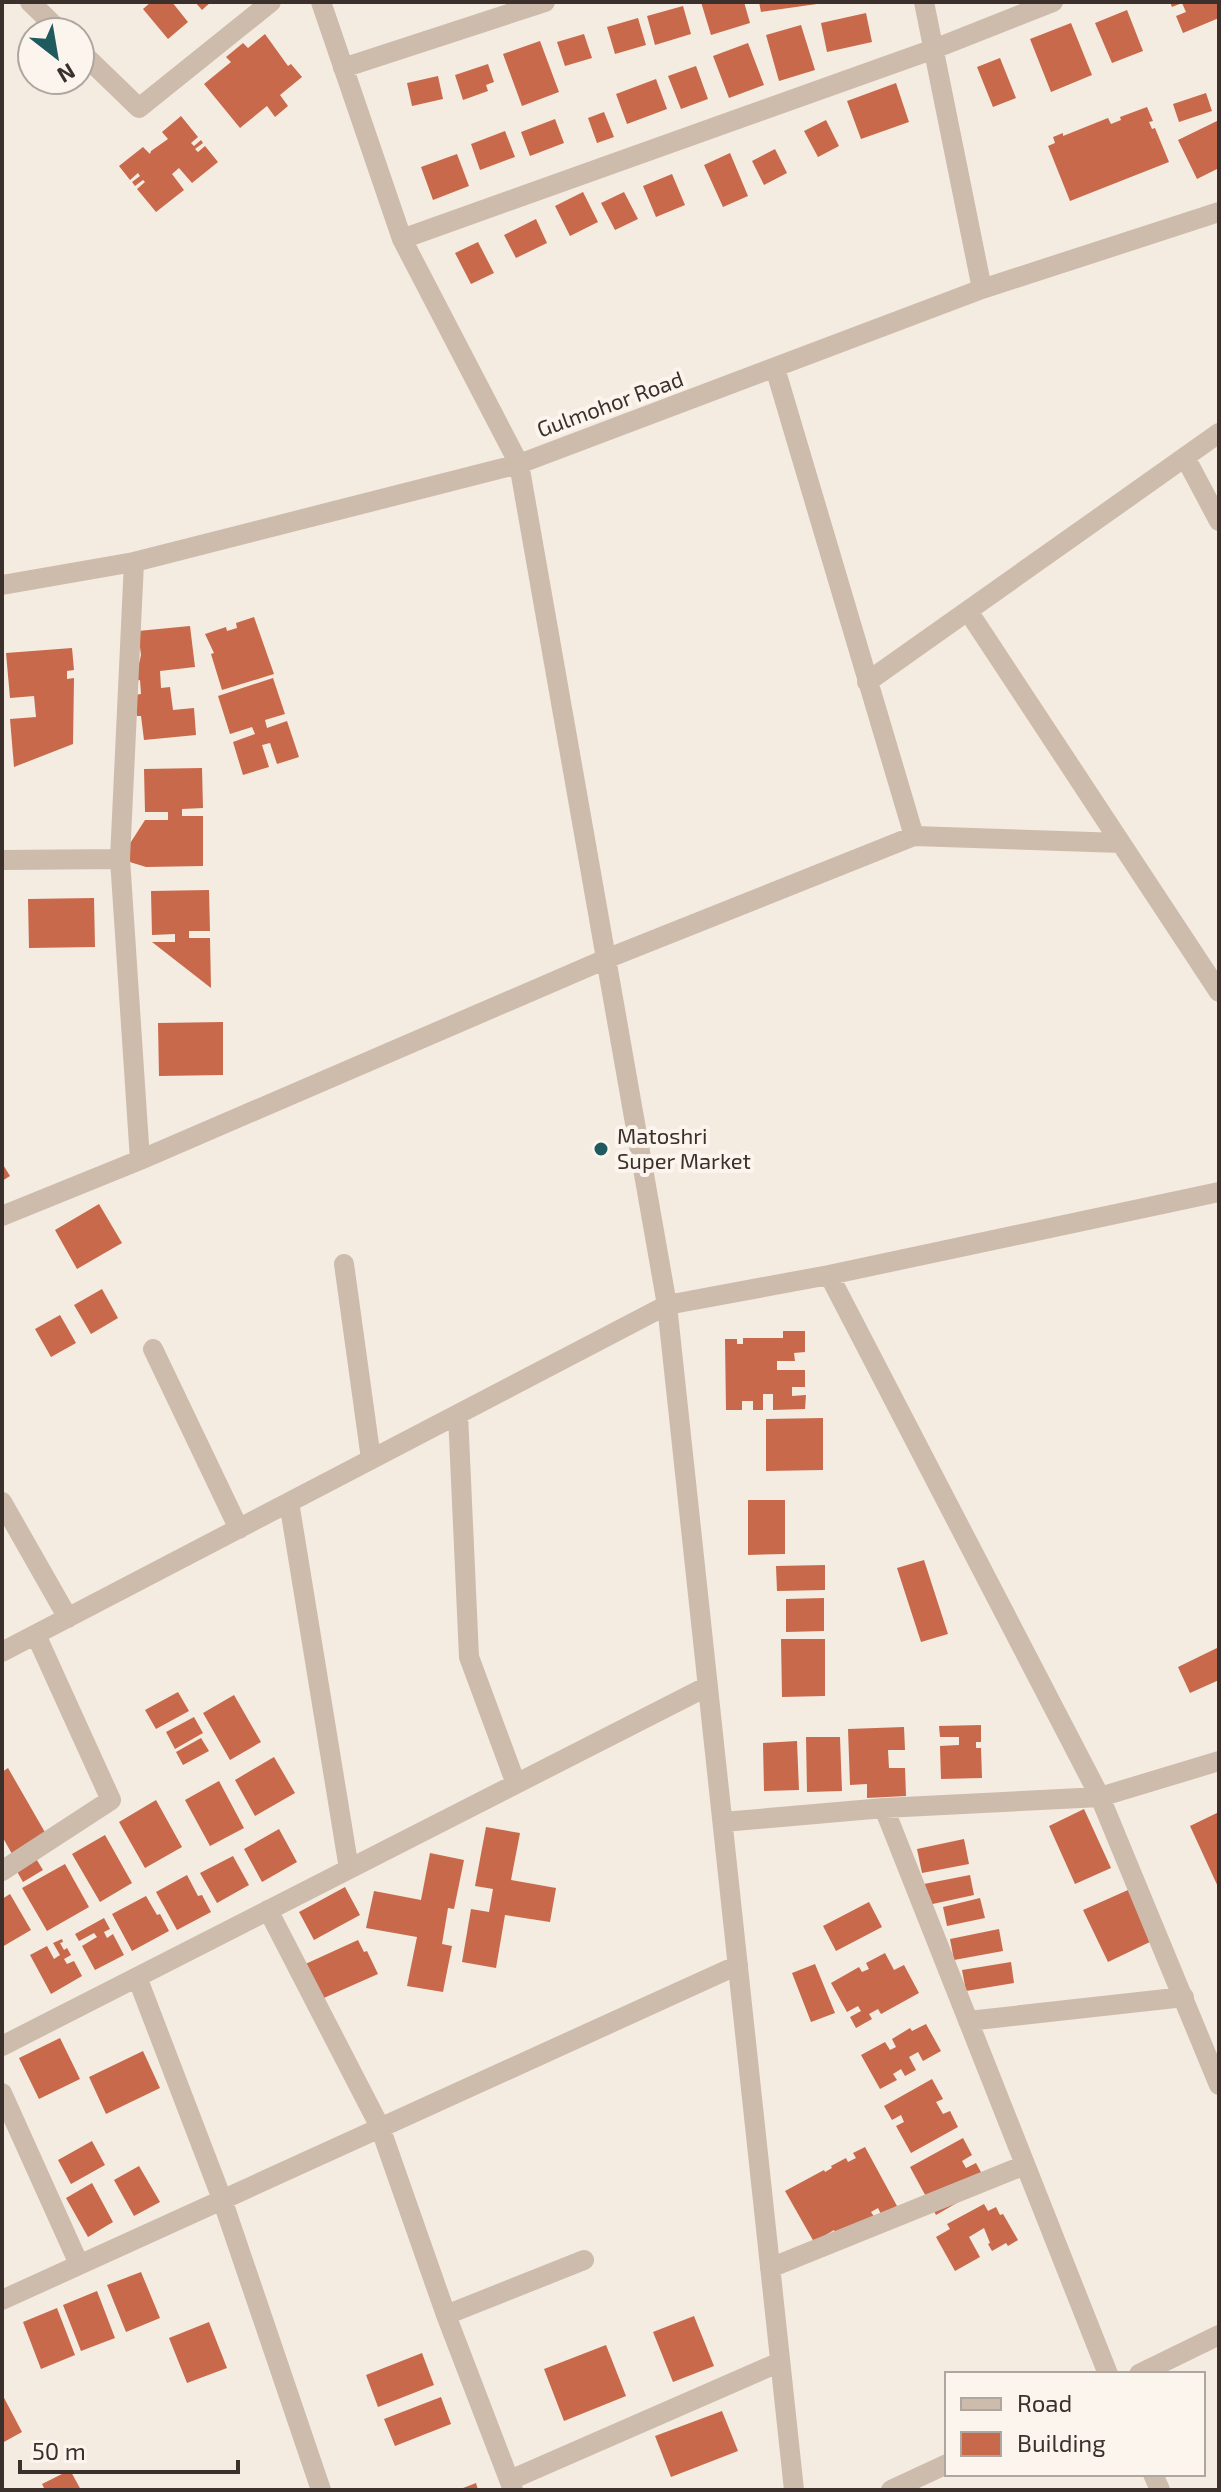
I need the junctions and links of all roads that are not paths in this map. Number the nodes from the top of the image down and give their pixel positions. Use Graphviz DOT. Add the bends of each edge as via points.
graph roads {
  1 [pos="271,2"];
  2 [pos="321,2"];
  3 [pos="545,2"];
  4 [pos="924,2"];
  5 [pos="1053,2"];
  6 [pos="934,49"];
  7 [pos="96,66"];
  8 [pos="343,68"];
  9 [pos="1219,212"];
  10 [pos="402,239"];
  11 [pos="982,289"];
  12 [pos="775,368"];
  13 [pos="1219,433"];
  14 [pos="1185,457"];
  15 [pos="519,464"];
  16 [pos="1219,521"];
  17 [pos="134,562"];
  18 [pos="2,585"];
  19 [pos="968,611"];
  20 [pos="867,682"];
  21 [pos="914,836"];
  22 [pos="1121,843"];
  23 [pos="120,859"];
  24 [pos="2,860"];
  25 [pos="606,959"];
  26 [pos="1219,992"];
  27 [pos="140,1160"];
  28 [pos="1219,1192"];
  29 [pos="2,1216"];
  30 [pos="344,1264"];
  31 [pos="829,1275"];
  32 [pos="667,1305"];
  33 [pos="153,1349"];
  34 [pos="458,1414"];
  35 [pos="371,1459"];
  36 [pos="2,1502"];
  37 [pos="289,1502"];
  38 [pos="239,1529"];
  39 [pos="68,1618"];
  40 [pos="36,1635"];
  41 [pos="2,1652"];
  42 [pos="708,1686"];
  43 [pos="1219,1761"];
  44 [pos="516,1784"];
  45 [pos="1100,1797"];
  46 [pos="884,1808"];
  47 [pos="723,1822"];
  48 [pos="349,1869"];
  49 [pos="2,1871"];
  50 [pos="268,1910"];
  51 [pos="738,1965"];
  52 [pos="137,1977"];
  53 [pos="1184,1997"];
  54 [pos="968,2021"];
  55 [pos="2,2046"];
  56 [pos="1219,2085"];
  57 [pos="2,2093"];
  58 [pos="380,2127"];
  59 [pos="1025,2165"];
  60 [pos="222,2199"];
  61 [pos="584,2260"];
  62 [pos="79,2264"];
  63 [pos="770,2268"];
  64 [pos="2,2300"];
  65 [pos="446,2315"];
  66 [pos="1219,2335"];
  67 [pos="780,2362"];
  68 [pos="1107,2372"];
  69 [pos="1143,2372"];
  70 [pos="945,2465"];
  71 [pos="512,2485"];
  72 [pos="321,2490"];
  73 [pos="794,2490"];
  74 [pos="891,2490"];
  1 -- 7 [label="street" via="139,108"];
  2 -- 8 [label="street"];
  3 -- 8 [label="street"];
  4 -- 6 [label="street"];
  5 -- 6 [label="street"];
  6 -- 10 [label="street"];
  6 -- 11 [label="street"];
  8 -- 10 [label="street"];
  9 -- 11 [label="street, Gulmohor Road"];
  10 -- 15 [label="street"];
  11 -- 12 [label="street, Gulmohor Road"];
  12 -- 15 [label="street, Gulmohor Road"];
  12 -- 20 [label="street"];
  13 -- 14 [label="street"];
  14 -- 16 [label="street"];
  14 -- 19 [label="street"];
  15 -- 17 [label="street, Gulmohor Road"];
  15 -- 25 [label="street"];
  17 -- 18 [label="street, Gulmohor Road"];
  17 -- 23 [label="street"];
  19 -- 20 [label="street"];
  19 -- 22 [label="street"];
  20 -- 21 [label="street"];
  21 -- 22 [label="street"];
  21 -- 25 [label="street"];
  22 -- 26 [label="street"];
  23 -- 24 [label="street"];
  23 -- 27 [label="street"];
  25 -- 27 [label="street"];
  25 -- 32 [label="street"];
  27 -- 29 [label="street"];
  28 -- 31 [label="street"];
  30 -- 35 [label="street"];
  31 -- 32 [label="street"];
  31 -- 45 [label="street"];
  32 -- 34 [label="street"];
  32 -- 42 [label="street"];
  33 -- 38 [label="street"];
  34 -- 35 [label="street"];
  34 -- 44 [label="street" via="469,1657"];
  35 -- 37 [label="street"];
  36 -- 39 [label="street"];
  37 -- 38 [label="street"];
  37 -- 48 [label="street"];
  38 -- 39 [label="street"];
  39 -- 40 [label="street"];
  40 -- 41 [label="street"];
  40 -- 49 [label="street" via="111,1800"];
  42 -- 44 [label="street"];
  42 -- 47 [label="street"];
  43 -- 45 [label="street"];
  44 -- 48 [label="street"];
  45 -- 46 [label="street"];
  45 -- 53 [label="street"];
  46 -- 47 [label="street"];
  46 -- 54 [label="street"];
  47 -- 51 [label="street"];
  48 -- 50 [label="street"];
  50 -- 52 [label="street"];
  50 -- 58 [label="street"];
  51 -- 58 [label="street"];
  51 -- 63 [label="street"];
  52 -- 55 [label="street"];
  52 -- 60 [label="street"];
  53 -- 54 [label="street"];
  53 -- 56 [label="street"];
  54 -- 59 [label="street"];
  57 -- 62 [label="street"];
  58 -- 60 [label="street"];
  58 -- 65 [label="street"];
  59 -- 63 [label="street"];
  59 -- 68 [label="street"];
  60 -- 62 [label="street"];
  60 -- 72 [label="street"];
  61 -- 65 [label="street"];
  62 -- 64 [label="street"];
  63 -- 67 [label="street"];
  65 -- 71 [label="street"];
  66 -- 69 [label="street"];
  67 -- 71 [label="street"];
  67 -- 73 [label="street"];
  70 -- 74 [label="street"];
}
